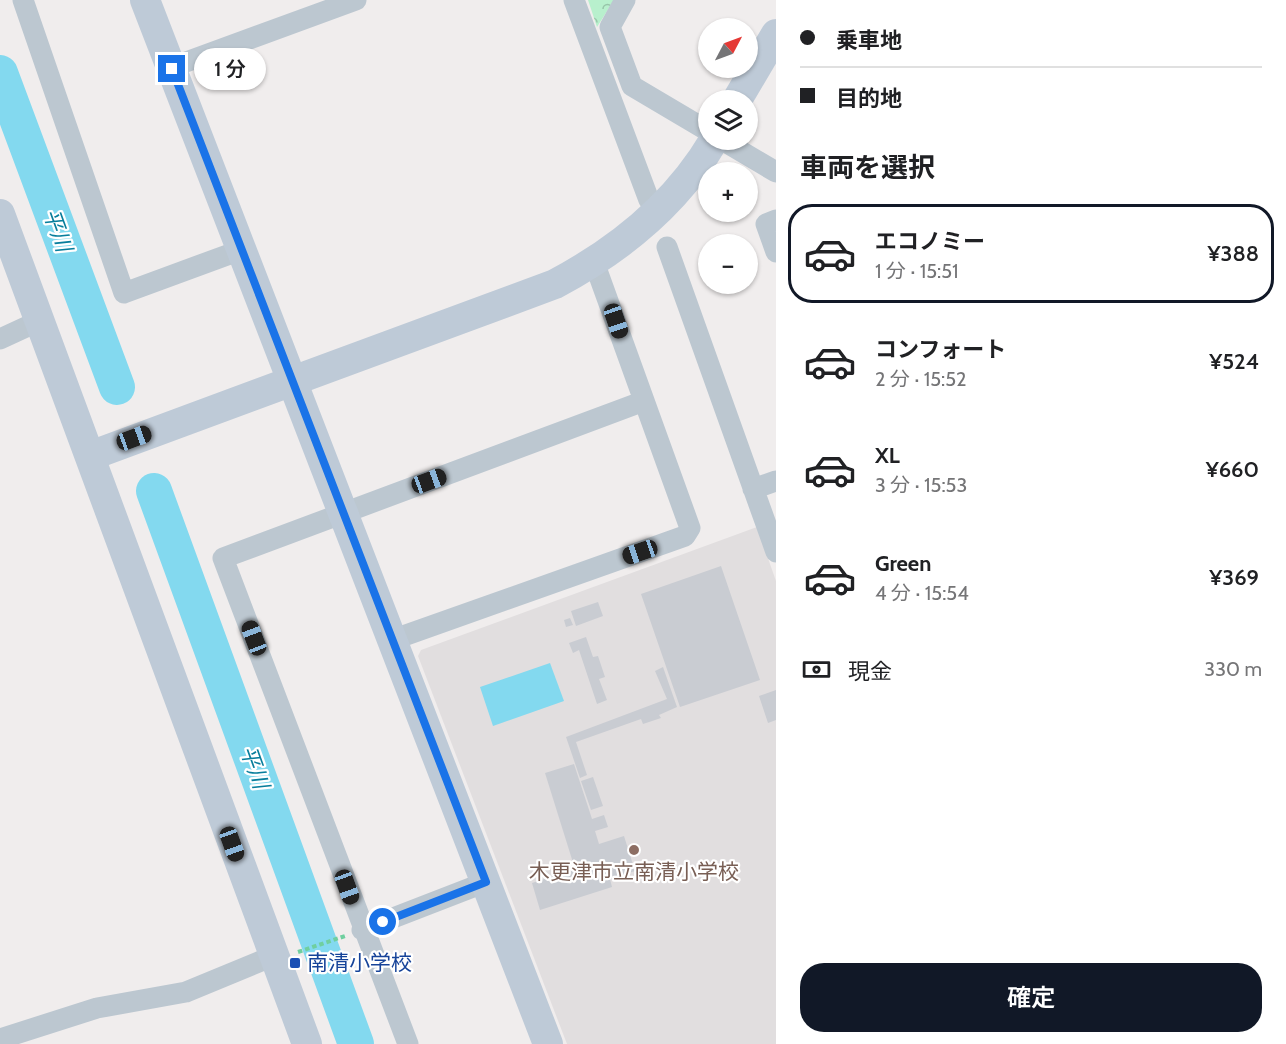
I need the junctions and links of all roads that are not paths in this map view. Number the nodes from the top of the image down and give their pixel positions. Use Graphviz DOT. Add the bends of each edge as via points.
graph roads {
  1 [pos="23,0"];
  2 [pos="356,0"];
  3 [pos="574,0"];
  4 [pos="625,0"];
  5 [pos="148,1"];
  6 [pos="776,34"];
  7 [pos="186,62"];
  8 [pos="743,90"];
  9 [pos="698,125"];
  10 [pos="707,150"];
  11 [pos="739,150"];
  12 [pos="776,172"];
  13 [pos="649,200"];
  14 [pos="0,214"];
  15 [pos="776,220"];
  16 [pos="667,247"];
  17 [pos="241,250"];
  18 [pos="776,252"];
  19 [pos="594,262"];
  20 [pos="39,321"];
  21 [pos="0,339"];
  22 [pos="292,380"];
  23 [pos="644,401"];
  24 [pos="90,456"];
  25 [pos="776,481"];
  26 [pos="753,489"];
  27 [pos="343,513"];
  28 [pos="776,552"];
  29 [pos="392,640"];
  30 [pos="486,882"];
  31 [pos="356,932"];
  32 [pos="285,955"];
  33 [pos="0,1039"];
  34 [pos="306,1044"];
  35 [pos="408,1044"];
  36 [pos="546,1044"];
  1 -- 17 [label="street" via="124,293"];
  2 -- 7 [label="street"];
  3 -- 13 [label="street"];
  4 -- 9 [label="street" via="610,27 632,86"];
  5 -- 17 [label="street"];
  6 -- 8 [label="street"];
  10 -- 19 [label="street" via="652,217"];
  11 -- 12 [label="street"];
  14 -- 20 [label="street"];
  15 -- 18 [label="street" via="766,224"];
  16 -- 26 [label="street"];
  17 -- 22 [label="street"];
  19 -- 22 [label="street" via="555,284"];
  19 -- 23 [label="street"];
  20 -- 21 [label="street"];
  20 -- 24 [label="street"];
  22 -- 24 [label="street"];
  22 -- 27 [label="street"];
  23 -- 27 [label="street"];
  23 -- 29 [label="street" via="690,528 685,536"];
  24 -- 32 [label="street"];
  25 -- 26 [label="street"];
  26 -- 28 [label="street"];
  27 -- 29 [label="street"];
  27 -- 31 [label="street" via="223,558 285,717"];
  29 -- 30 [label="street"];
  30 -- 31 [label="street"];
  30 -- 36 [label="street"];
  31 -- 35 [label="street"];
  32 -- 33 [label="street" via="186,992 97,1008"];
  32 -- 34 [label="street"];
}
